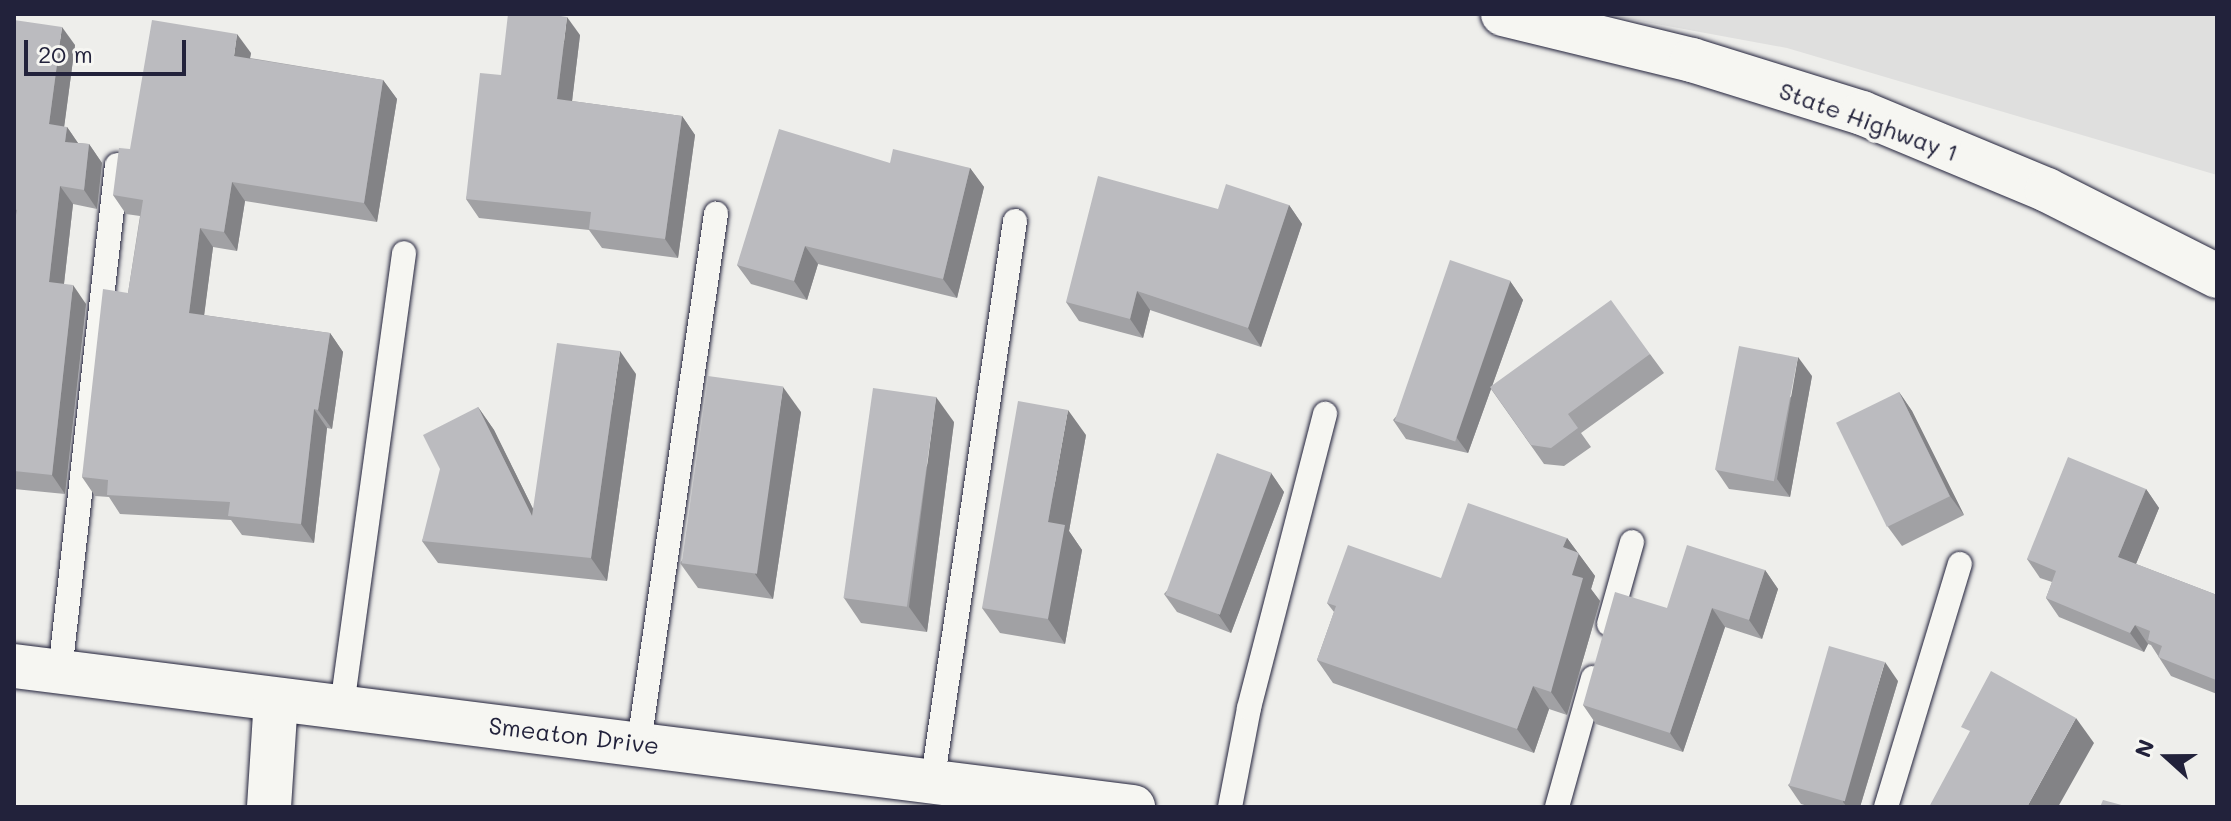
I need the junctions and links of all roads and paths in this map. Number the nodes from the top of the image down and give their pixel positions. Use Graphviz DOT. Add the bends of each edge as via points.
graph roads {
  1 [pos="1503,14"];
  2 [pos="118,155"];
  3 [pos="716,214"];
  4 [pos="1015,221"];
  5 [pos="404,253"];
  6 [pos="2217,276"];
  7 [pos="1325,414"];
  8 [pos="1632,542"];
  9 [pos="1960,564"];
  10 [pos="14,666"];
  11 [pos="60,672"];
  12 [pos="276,700"];
  13 [pos="342,706"];
  14 [pos="639,743"];
  15 [pos="932,784"];
  16 [pos="269,807"];
  17 [pos="1133,807"];
  18 [pos="1230,807"];
  19 [pos="1557,807"];
  20 [pos="1886,807"];
  1 -- 6 [label="main road, State Highway 1" via="1692,60 1862,113 2047,190"];
  2 -- 11 [label="lane"];
  3 -- 14 [label="lane"];
  4 -- 15 [label="lane"];
  5 -- 13 [label="lane"];
  7 -- 18 [label="lane" via="1249,708"];
  8 -- 19 [label="lane"];
  9 -- 20 [label="lane"];
  10 -- 11 [label="main road, Smeaton Drive"];
  11 -- 12 [label="main road, Smeaton Drive"];
  12 -- 13 [label="main road, Smeaton Drive"];
  12 -- 16 [label="main road"];
  13 -- 14 [label="main road, Smeaton Drive"];
  14 -- 15 [label="main road, Smeaton Drive"];
  15 -- 17 [label="main road, Smeaton Drive"];
}
